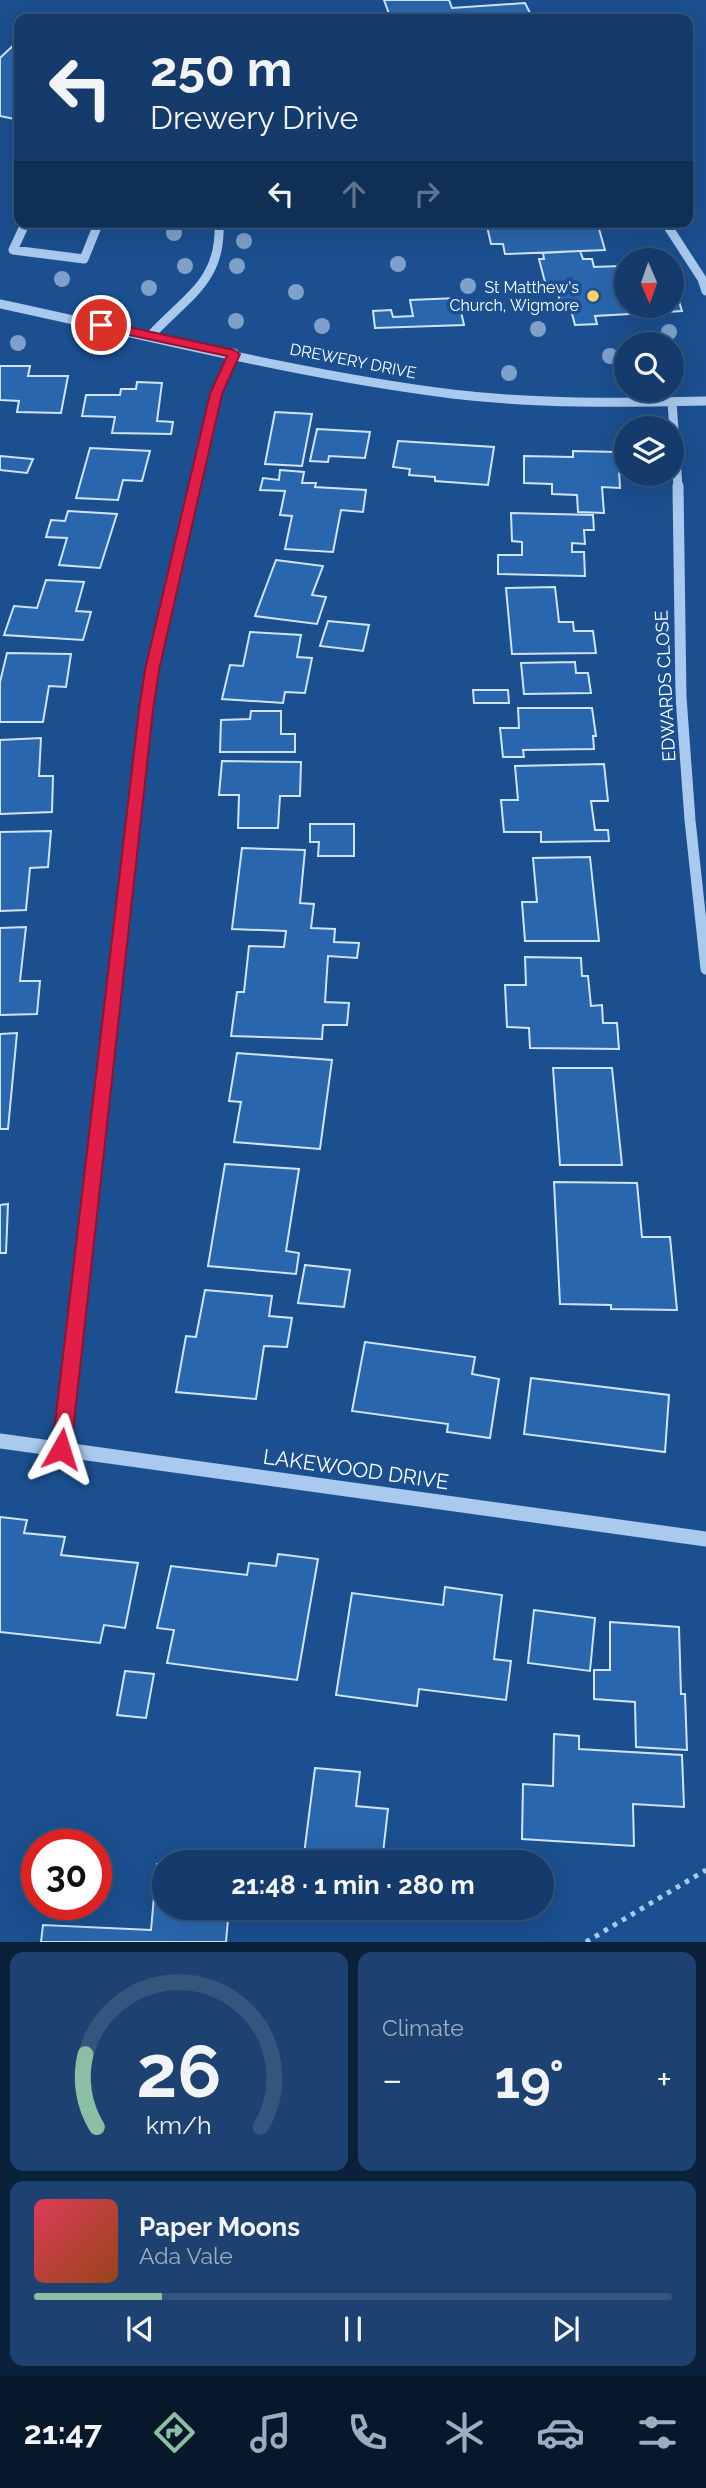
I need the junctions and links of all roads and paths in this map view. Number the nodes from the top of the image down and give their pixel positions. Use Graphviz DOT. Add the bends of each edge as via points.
graph roads {
  1 [pos="23,228"];
  2 [pos="97,228"];
  3 [pos="220,228"];
  4 [pos="669,228"];
  5 [pos="706,291"];
  6 [pos="0,304"];
  7 [pos="151,335"];
  8 [pos="234,354"];
  9 [pos="614,401"];
  10 [pos="706,401"];
  11 [pos="672,402"];
  12 [pos="684,402"];
  13 [pos="706,969"];
  14 [pos="0,1441"];
  15 [pos="61,1449"];
  16 [pos="706,1539"];
  17 [pos="706,1870"];
  18 [pos="586,1942"];
  1 -- 2 [label="street" via="13,250 84,259"];
  3 -- 7 [label="street" via="218,263 205,283"];
  4 -- 5 [label="street"];
  6 -- 7 [label="street, DREWERY DRIVE"];
  7 -- 8 [label="street, DREWERY DRIVE"];
  8 -- 9 [label="street, DREWERY DRIVE" via="453,394"];
  8 -- 15 [label="street" via="216,394 152,670"];
  10 -- 12 [label="street, DREWERY DRIVE"];
  11 -- 13 [label="street, EDWARDS CLOSE" via="681,697"];
  14 -- 15 [label="street, LAKEWOOD DRIVE"];
  15 -- 16 [label="street, LAKEWOOD DRIVE"];
  17 -- 18 [label="path"];
}
